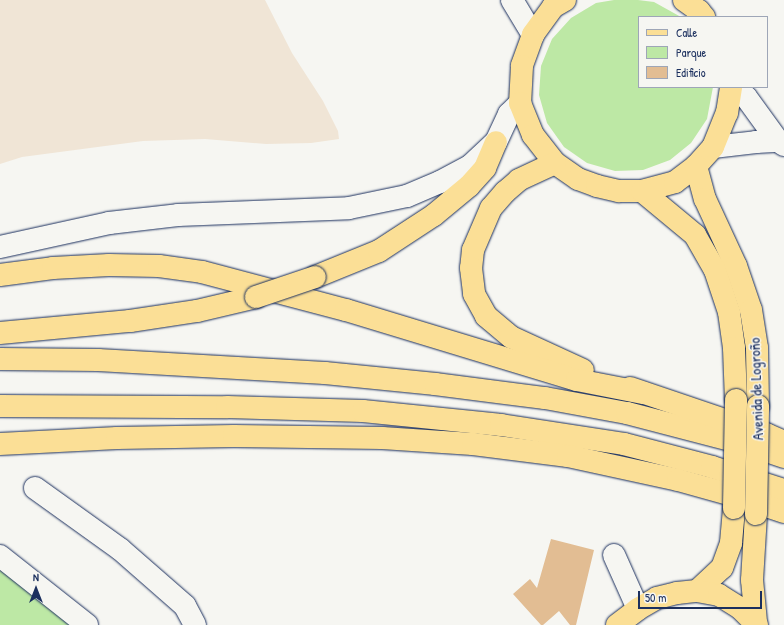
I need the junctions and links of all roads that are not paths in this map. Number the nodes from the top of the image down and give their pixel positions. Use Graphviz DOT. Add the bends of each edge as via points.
graph roads {
  1 [pos="512,0"];
  2 [pos="564,0"];
  3 [pos="686,0"];
  4 [pos="703,16"];
  5 [pos="532,35"];
  6 [pos="731,88"];
  7 [pos="732,88"];
  8 [pos="520,103"];
  9 [pos="496,142"];
  10 [pos="781,143"];
  11 [pos="713,147"];
  12 [pos="556,163"];
  13 [pos="696,166"];
  14 [pos="642,191"];
  15 [pos="0,247"];
  16 [pos="0,275"];
  17 [pos="0,333"];
  18 [pos="0,359"];
  19 [pos="644,393"];
  20 [pos="0,406"];
  21 [pos="784,442"];
  22 [pos="0,444"];
  23 [pos="784,457"];
  24 [pos="35,488"];
  25 [pos="784,490"];
  26 [pos="784,512"];
  27 [pos="614,555"];
  28 [pos="0,556"];
  29 [pos="697,591"];
  30 [pos="638,609"];
  31 [pos="757,623"];
  32 [pos="87,625"];
  33 [pos="195,625"];
  34 [pos="617,625"];
  1 -- 5 [label="street"];
  2 -- 5 [label="main road" via="552,7"];
  3 -- 4 [label="main road"];
  5 -- 8 [label="main road" via="522,66"];
  6 -- 11 [label="main road" via="727,113"];
  7 -- 10 [label="street" via="746,98"];
  8 -- 9 [label="street" via="508,114"];
  8 -- 12 [label="main road" via="533,135"];
  9 -- 15 [label="street" via="470,166 407,196 349,208 178,215 117,222"];
  9 -- 17 [label="main road, bridge" via="485,168 434,215 379,251 315,277 256,297 197,311 130,321"];
  10 -- 11 [label="street"];
  11 -- 13 [label="main road"];
  12 -- 14 [label="main road" via="578,178 596,186 619,191"];
  12 -- 19 [label="main road" via="519,180 491,208 473,250 474,294 486,316 511,337 581,369"];
  13 -- 14 [label="main road" via="675,182"];
  13 -- 31 [label="main road, Avenida de Logroño, bridge" via="704,199 736,266 751,310 757,348 756,514 752,580"];
  14 -- 29 [label="main road, Avenida de Logroño, bridge" via="695,235 715,270 729,312 734,348 736,400 731,543 722,568"];
  16 -- 19 [label="main road" via="53,268 108,265 159,266 202,272 346,310 577,380"];
  18 -- 23 [label="main road" via="105,360 325,373 435,384 545,398 627,413 738,441"];
  19 -- 21 [label="main road"];
  20 -- 25 [label="main road" via="227,407 363,411 442,418 624,444"];
  22 -- 26 [label="main road" via="116,438 234,436 382,438 472,444 568,456 663,477 743,498"];
  24 -- 33 [label="street" via="120,549 185,606"];
  27 -- 30 [label="street"];
  28 -- 32 [label="street"];
  29 -- 30 [label="main road" via="657,598"];
  29 -- 31 [label="main road" via="719,595"];
  30 -- 34 [label="main road"];
}
